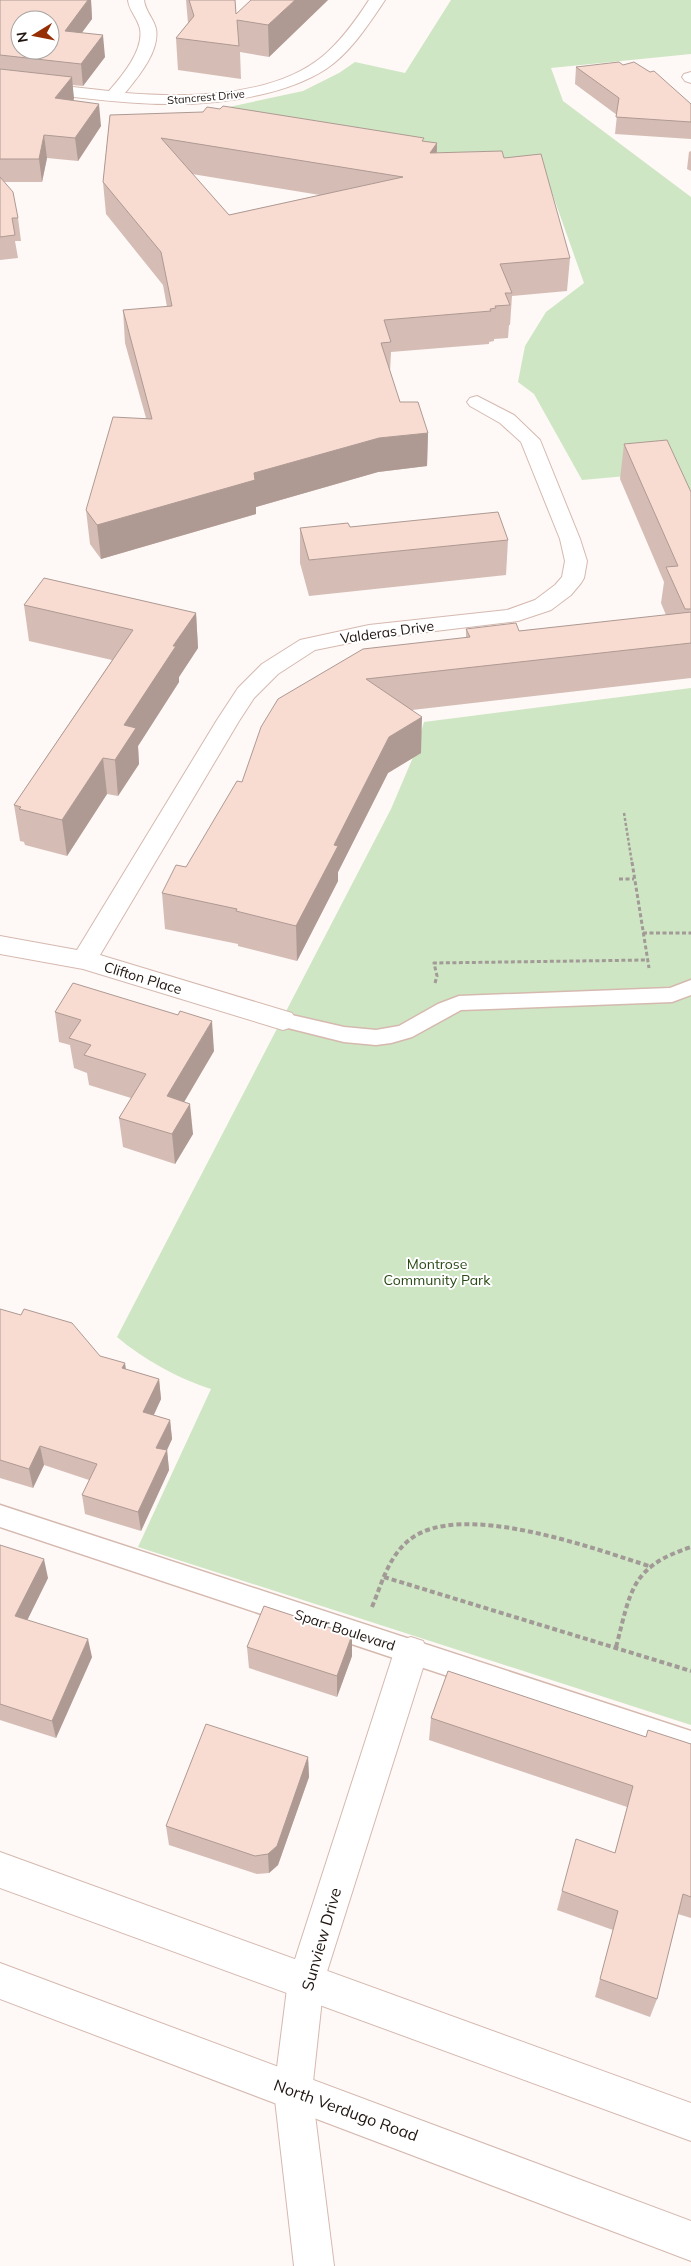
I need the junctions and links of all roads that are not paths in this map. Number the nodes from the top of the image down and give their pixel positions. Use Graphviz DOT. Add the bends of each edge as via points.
graph roads {
  1 [pos="136,0"];
  2 [pos="377,0"];
  3 [pos="0,84"];
  4 [pos="112,98"];
  5 [pos="477,402"];
  6 [pos="0,945"];
  7 [pos="84,960"];
  8 [pos="691,987"];
  9 [pos="283,1020"];
  10 [pos="0,1516"];
  11 [pos="411,1652"];
  12 [pos="691,1744"];
  13 [pos="0,1870"];
  14 [pos="0,1981"];
  15 [pos="306,1982"];
  16 [pos="293,2091"];
  17 [pos="691,2122"];
  18 [pos="691,2241"];
  19 [pos="314,2266"];
  1 -- 4 [label="street" via="148,30 146,49"];
  2 -- 4 [label="street, Stancrest Drive" via="342,46 320,66 289,82 251,93 207,100"];
  3 -- 4 [label="street, Stancrest Drive"];
  5 -- 7 [label="street, Valderas Drive" via="507,419 530,440 570,539 576,561 573,578 543,606 510,616 338,638 308,645 270,669 246,693 228,720"];
  6 -- 7 [label="street, Clifton Place"];
  7 -- 9 [label="street, Clifton Place"];
  8 -- 9 [label="lane" via="672,995 459,1003 405,1032 374,1038"];
  10 -- 11 [label="lane, Sparr Boulevard"];
  11 -- 12 [label="lane, Sparr Boulevard"];
  11 -- 15 [label="street, Sunview Drive"];
  13 -- 15 [label="street"];
  14 -- 16 [label="street, North Verdugo Road"];
  15 -- 16 [label="street, Sunview Drive"];
  15 -- 17 [label="street"];
  16 -- 18 [label="street, North Verdugo Road"];
  16 -- 19 [label="street, Sunview Drive"];
}
